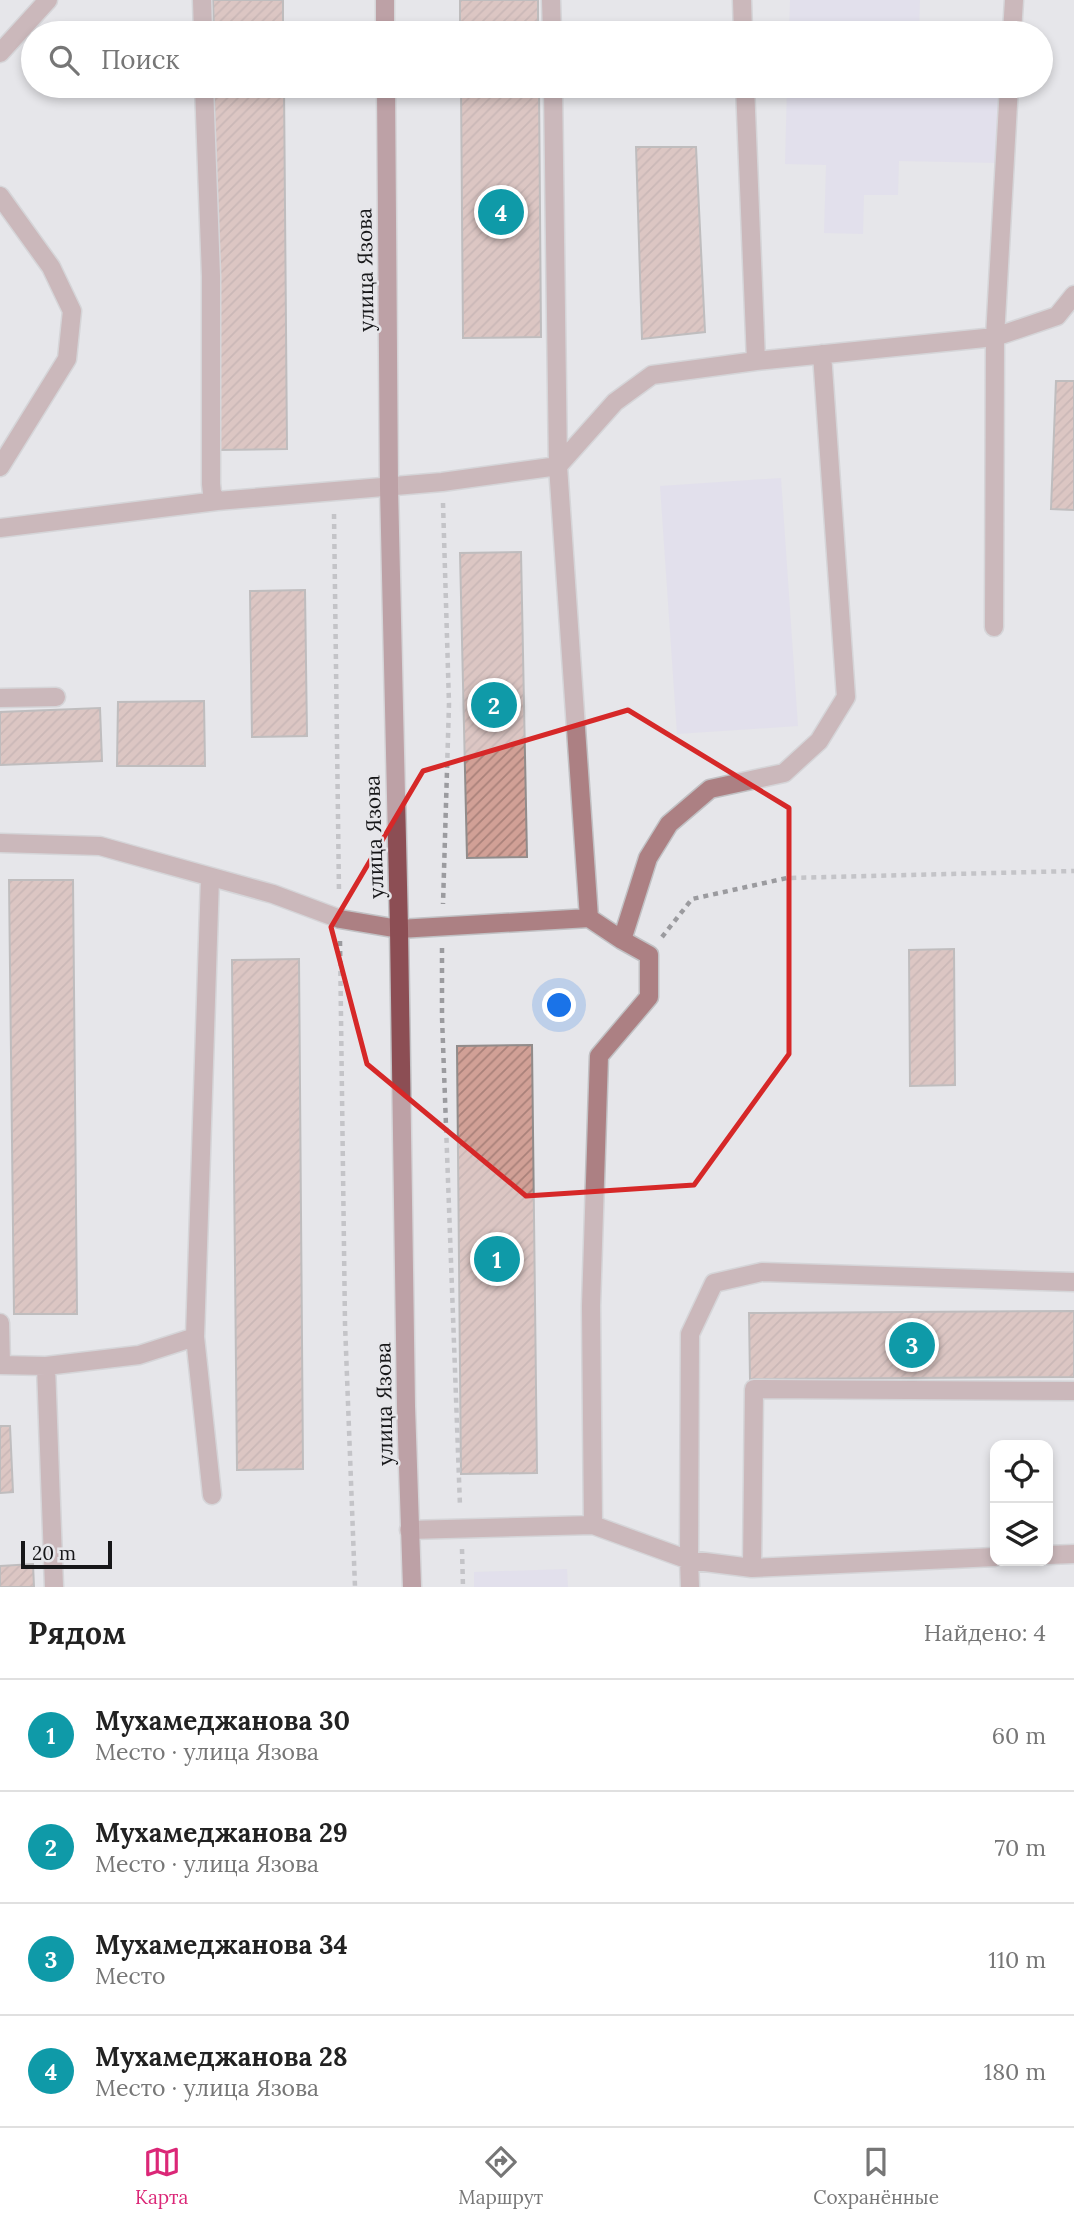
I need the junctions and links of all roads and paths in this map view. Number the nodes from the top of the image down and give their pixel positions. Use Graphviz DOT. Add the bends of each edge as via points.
graph roads {
  1 [pos="48,0"];
  2 [pos="202,0"];
  3 [pos="385,0"];
  4 [pos="551,0"];
  5 [pos="742,0"];
  6 [pos="1014,0"];
  7 [pos="29,21"];
  8 [pos="203,21"];
  9 [pos="385,21"];
  10 [pos="552,21"];
  11 [pos="743,21"];
  12 [pos="1013,21"];
  13 [pos="21,30"];
  14 [pos="0,54"];
  15 [pos="204,98"];
  16 [pos="386,98"];
  17 [pos="553,98"];
  18 [pos="745,98"];
  19 [pos="1008,98"];
  20 [pos="0,197"];
  21 [pos="1074,295"];
  22 [pos="995,337"];
  23 [pos="822,354"];
  24 [pos="756,361"];
  25 [pos="558,466"];
  26 [pos="0,467"];
  27 [pos="442,482"];
  28 [pos="389,487"];
  29 [pos="333,492"];
  30 [pos="217,501"];
  31 [pos="0,528"];
  32 [pos="994,627"];
  33 [pos="56,697"];
  34 [pos="0,698"];
  35 [pos="0,843"];
  36 [pos="1074,871"];
  37 [pos="210,878"];
  38 [pos="589,918"];
  39 [pos="340,919"];
  40 [pos="442,927"];
  41 [pos="399,929"];
  42 [pos="622,940"];
  43 [pos="649,955"];
  44 [pos="1074,1282"];
  45 [pos="0,1323"];
  46 [pos="195,1337"];
  47 [pos="0,1365"];
  48 [pos="46,1366"];
  49 [pos="1074,1391"];
  50 [pos="212,1495"];
  51 [pos="593,1525"];
  52 [pos="461,1528"];
  53 [pos="409,1530"];
  54 [pos="1074,1554"];
  55 [pos="1053,1555"];
  56 [pos="990,1557"];
  57 [pos="689,1560"];
  58 [pos="751,1568"];
  59 [pos="54,1587"];
  60 [pos="355,1587"];
  61 [pos="412,1587"];
  62 [pos="463,1587"];
  63 [pos="690,1587"];
  1 -- 7 [label="lane"];
  2 -- 8 [label="lane"];
  3 -- 9 [label="street"];
  4 -- 10 [label="lane"];
  5 -- 11 [label="lane"];
  6 -- 12 [label="lane"];
  13 -- 14 [label="lane"];
  15 -- 30 [label="lane" via="211,276 211,484"];
  16 -- 28 [label="street, улица Язова"];
  17 -- 25 [label="lane"];
  18 -- 24 [label="lane"];
  19 -- 22 [label="lane"];
  20 -- 26 [label="lane" via="51,267 72,311 67,359"];
  21 -- 22 [label="lane" via="1057,316"];
  22 -- 23 [label="lane"];
  22 -- 32 [label="lane"];
  23 -- 24 [label="lane"];
  23 -- 42 [label="lane" via="846,698 819,741 784,772 710,789 668,824 648,858"];
  24 -- 25 [label="lane" via="652,375 615,401"];
  25 -- 27 [label="lane"];
  25 -- 38 [label="lane"];
  27 -- 28 [label="lane"];
  27 -- 40 [label="path" via="449,704"];
  28 -- 29 [label="lane"];
  28 -- 41 [label="street, улица Язова"];
  29 -- 30 [label="lane"];
  29 -- 39 [label="path"];
  30 -- 31 [label="lane"];
  33 -- 34 [label="lane"];
  35 -- 37 [label="lane" via="100,846"];
  36 -- 43 [label="path" via="786,878 692,899"];
  37 -- 39 [label="lane" via="273,894"];
  37 -- 46 [label="lane"];
  38 -- 40 [label="lane"];
  38 -- 42 [label="lane"];
  39 -- 41 [label="lane"];
  39 -- 60 [label="path" via="345,1325"];
  40 -- 41 [label="lane"];
  40 -- 52 [label="path"];
  41 -- 53 [label="street, улица Язова"];
  42 -- 43 [label="lane"];
  43 -- 51 [label="lane" via="649,997 599,1056 591,1306"];
  44 -- 57 [label="lane" via="762,1272 714,1283 690,1334"];
  45 -- 47 [label="lane"];
  46 -- 48 [label="lane" via="139,1355"];
  46 -- 50 [label="lane"];
  47 -- 48 [label="lane"];
  48 -- 59 [label="lane"];
  49 -- 58 [label="lane" via="754,1389"];
  51 -- 52 [label="lane"];
  51 -- 57 [label="lane"];
  52 -- 53 [label="lane"];
  52 -- 62 [label="path"];
  53 -- 61 [label="street, улица Язова"];
  54 -- 55 [label="lane"];
  56 -- 58 [label="lane"];
  57 -- 58 [label="lane"];
  57 -- 63 [label="lane"];
}
